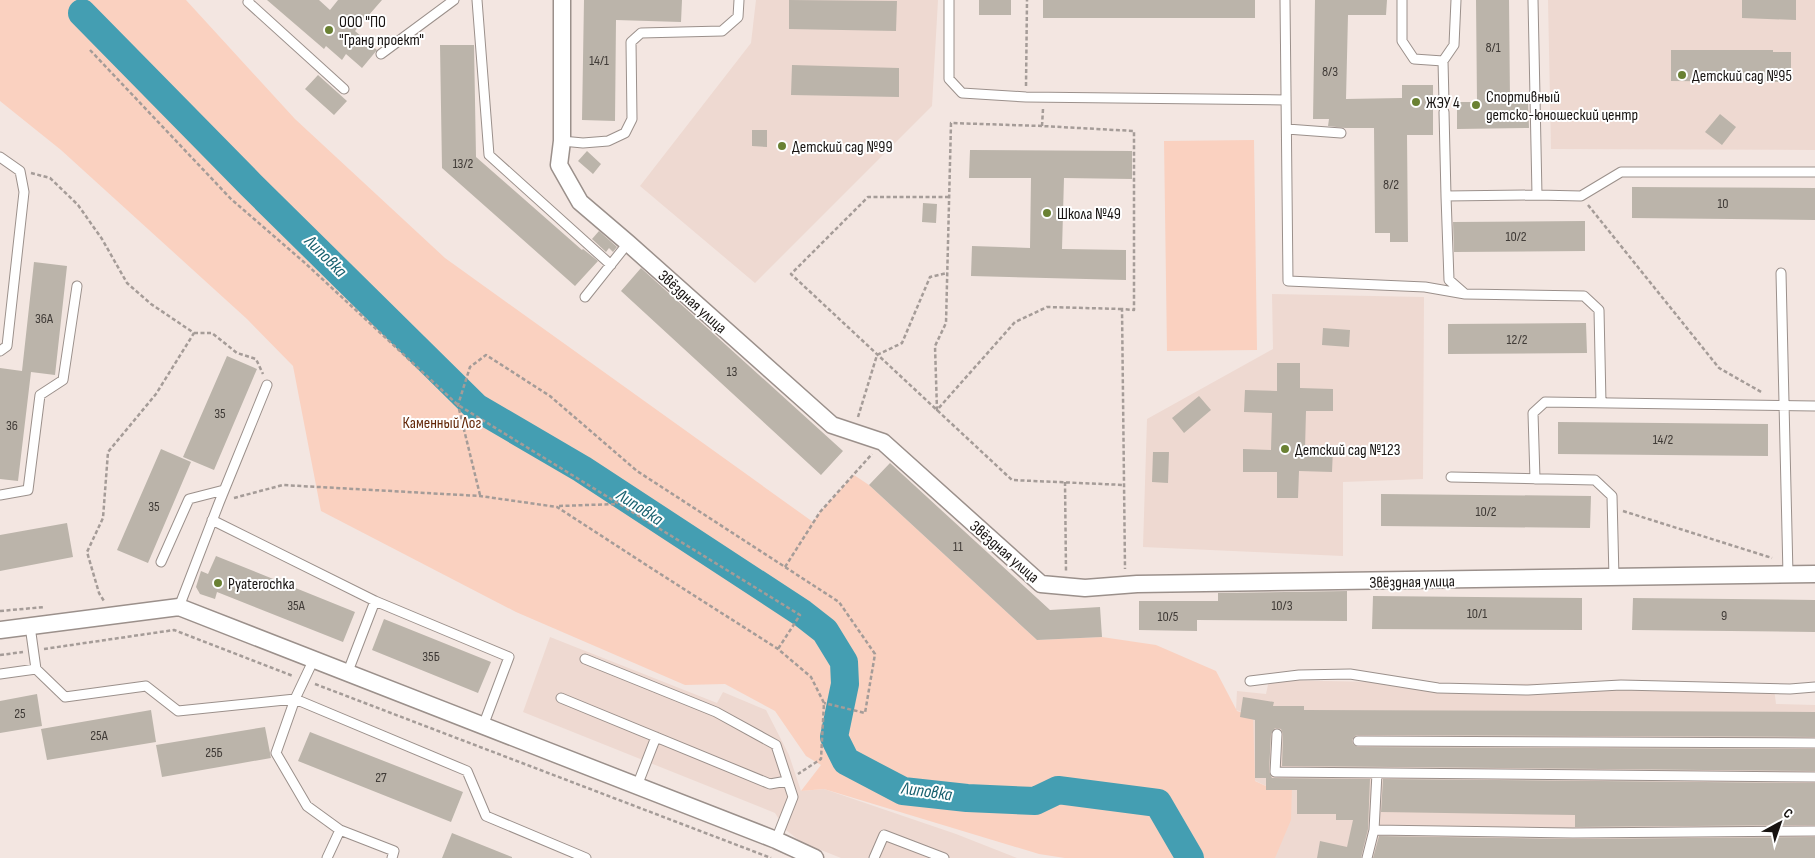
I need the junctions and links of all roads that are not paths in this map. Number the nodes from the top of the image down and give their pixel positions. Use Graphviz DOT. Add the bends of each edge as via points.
graph roads {
  1 [pos="249,0"];
  2 [pos="454,0"];
  3 [pos="477,0"];
  4 [pos="562,0"];
  5 [pos="739,0"];
  6 [pos="950,0"];
  7 [pos="1285,0"];
  8 [pos="1402,0"];
  9 [pos="1456,0"];
  10 [pos="1533,0"];
  11 [pos="381,54"];
  12 [pos="1443,61"];
  13 [pos="344,89"];
  14 [pos="1286,100"];
  15 [pos="1444,102"];
  16 [pos="1444,112"];
  17 [pos="1287,129"];
  18 [pos="1341,133"];
  19 [pos="562,141"];
  20 [pos="0,157"];
  21 [pos="1815,172"];
  22 [pos="1536,195"];
  23 [pos="1446,196"];
  24 [pos="628,243"];
  25 [pos="611,265"];
  26 [pos="1782,273"];
  27 [pos="77,286"];
  28 [pos="1466,294"];
  29 [pos="585,297"];
  30 [pos="0,351"];
  31 [pos="268,385"];
  32 [pos="1601,403"];
  33 [pos="1785,406"];
  34 [pos="1815,406"];
  35 [pos="1451,477"];
  36 [pos="1534,479"];
  37 [pos="224,490"];
  38 [pos="0,494"];
  39 [pos="212,520"];
  40 [pos="161,562"];
  41 [pos="1788,569"];
  42 [pos="1815,574"];
  43 [pos="1614,578"];
  44 [pos="375,602"];
  45 [pos="178,607"];
  46 [pos="30,626"];
  47 [pos="0,630"];
  48 [pos="585,659"];
  49 [pos="314,661"];
  50 [pos="36,669"];
  51 [pos="0,674"];
  52 [pos="347,674"];
  53 [pos="1250,681"];
  54 [pos="1815,687"];
  55 [pos="561,698"];
  56 [pos="295,699"];
  57 [pos="484,726"];
  58 [pos="1277,734"];
  59 [pos="656,737"];
  60 [pos="1358,741"];
  61 [pos="1815,742"];
  62 [pos="1377,773"];
  63 [pos="1815,777"];
  64 [pos="787,781"];
  65 [pos="637,786"];
  66 [pos="340,830"];
  67 [pos="1374,830"];
  68 [pos="1815,831"];
  69 [pos="776,840"];
  70 [pos="327,858"];
  71 [pos="392,858"];
  72 [pos="586,858"];
  73 [pos="815,858"];
  74 [pos="874,858"];
  75 [pos="944,858"];
  76 [pos="1367,858"];
  1 -- 13 [label="lane"];
  2 -- 11 [label="lane"];
  3 -- 25 [label="lane" via="489,155"];
  4 -- 19 [label="street, Звёздная улица"];
  5 -- 19 [label="lane" via="738,18 722,31 641,33 630,42 632,119 625,133 608,141"];
  6 -- 14 [label="lane" via="949,80 962,93 1026,97"];
  7 -- 14 [label="lane"];
  8 -- 12 [label="lane" via="1402,41 1414,59"];
  9 -- 12 [label="lane" via="1454,45"];
  10 -- 22 [label="lane"];
  12 -- 15 [label="lane"];
  14 -- 17 [label="lane"];
  16 -- 23 [label="lane"];
  17 -- 18 [label="lane"];
  17 -- 28 [label="lane" via="1288,281 1425,287"];
  19 -- 24 [label="street, Звёздная улица" via="559,165 580,202"];
  20 -- 30 [label="lane" via="20,170 24,192 7,346"];
  21 -- 22 [label="lane" via="1622,172 1581,196"];
  22 -- 23 [label="lane"];
  23 -- 28 [label="lane" via="1449,280"];
  24 -- 25 [label="lane"];
  24 -- 43 [label="street, Звёздная улица" via="832,425 884,442 1041,584 1085,588"];
  25 -- 29 [label="lane"];
  26 -- 33 [label="lane"];
  27 -- 38 [label="lane" via="63,380 40,395 28,490"];
  28 -- 32 [label="lane" via="1584,296 1599,310"];
  31 -- 37 [label="lane"];
  32 -- 33 [label="lane"];
  32 -- 36 [label="lane" via="1545,402 1533,413"];
  33 -- 34 [label="lane"];
  33 -- 41 [label="lane"];
  35 -- 36 [label="lane"];
  36 -- 43 [label="lane" via="1595,480 1612,496"];
  37 -- 39 [label="lane"];
  37 -- 40 [label="lane" via="189,500"];
  39 -- 44 [label="lane"];
  39 -- 45 [label="lane"];
  41 -- 42 [label="street, Звёздная улица"];
  41 -- 43 [label="street, Звёздная улица"];
  44 -- 52 [label="lane"];
  44 -- 57 [label="lane" via="509,657"];
  45 -- 46 [label="street"];
  45 -- 49 [label="street"];
  46 -- 47 [label="street"];
  46 -- 50 [label="lane"];
  48 -- 64 [label="lane" via="716,712 776,745"];
  49 -- 52 [label="street"];
  49 -- 56 [label="lane"];
  50 -- 51 [label="lane"];
  50 -- 56 [label="lane" via="65,697 146,686 178,712"];
  52 -- 57 [label="street"];
  53 -- 54 [label="lane" via="1299,675 1350,674 1438,688 1528,690 1621,685"];
  55 -- 59 [label="lane"];
  56 -- 66 [label="lane" via="276,753 306,806"];
  56 -- 72 [label="lane" via="467,771 486,816"];
  57 -- 65 [label="street"];
  58 -- 62 [label="lane" via="1275,772"];
  59 -- 64 [label="lane" via="770,784"];
  59 -- 65 [label="lane"];
  60 -- 61 [label="lane"];
  62 -- 63 [label="lane"];
  62 -- 67 [label="lane"];
  64 -- 69 [label="lane" via="793,797"];
  65 -- 69 [label="street"];
  66 -- 70 [label="lane"];
  66 -- 71 [label="lane" via="394,851"];
  67 -- 68 [label="lane" via="1573,833"];
  67 -- 76 [label="lane"];
  69 -- 73 [label="street"];
  74 -- 75 [label="lane" via="884,835"];
}
